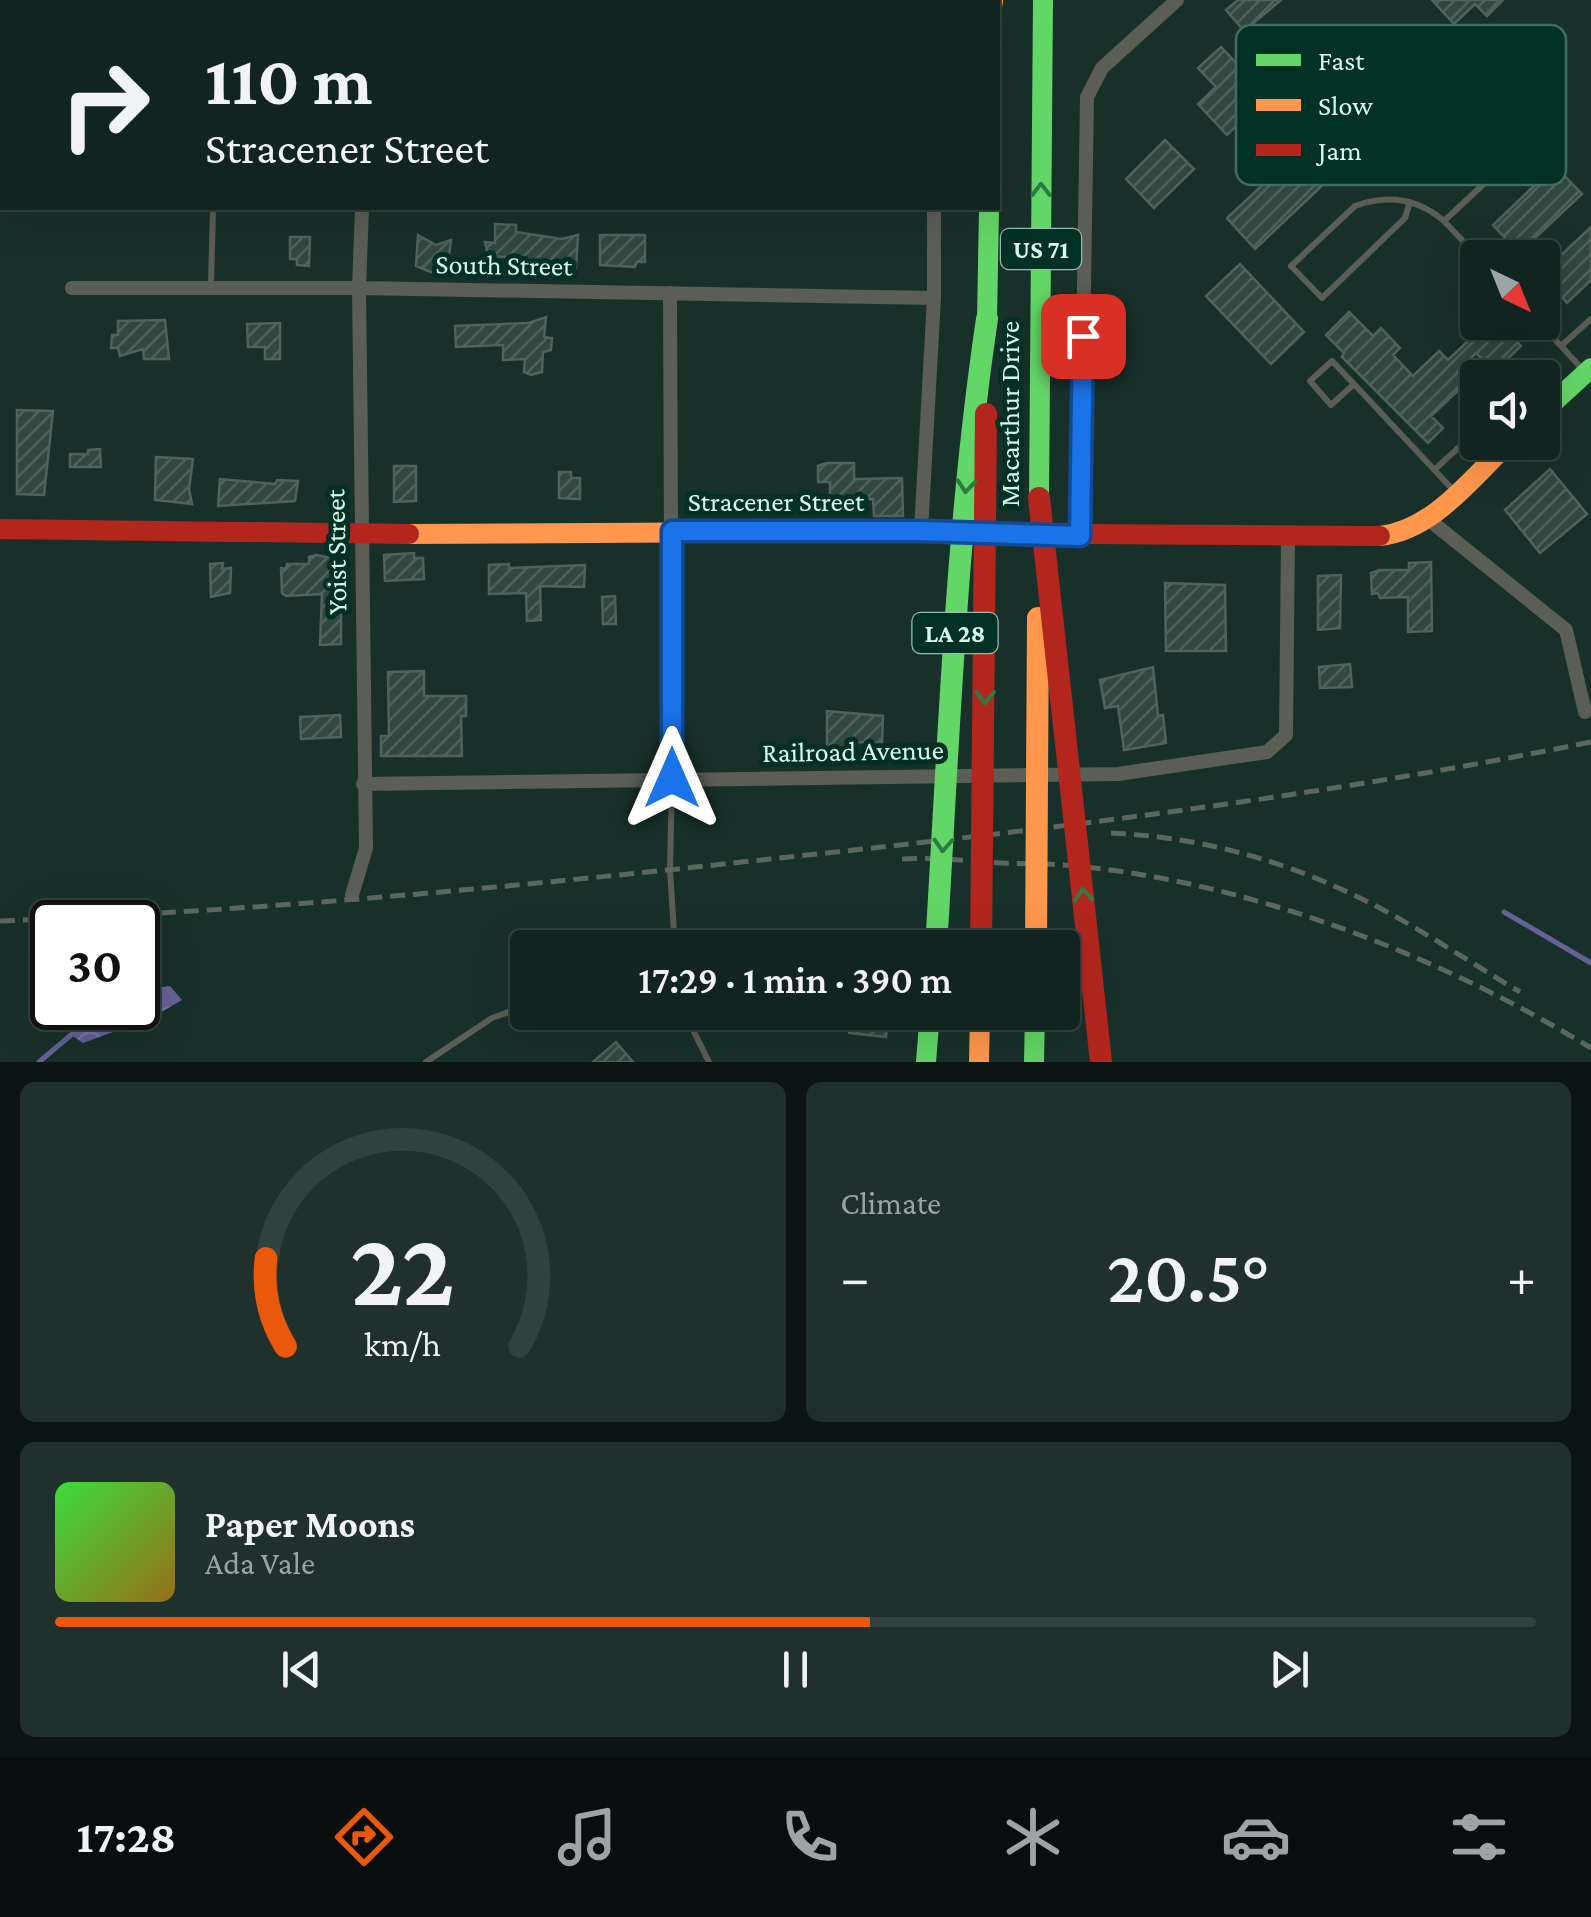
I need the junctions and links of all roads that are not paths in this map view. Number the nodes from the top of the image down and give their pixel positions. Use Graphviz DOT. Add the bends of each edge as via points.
graph roads {
  1 [pos="1043,0"];
  2 [pos="1177,0"];
  3 [pos="1483,185"];
  4 [pos="1410,202"];
  5 [pos="213,210"];
  6 [pos="362,210"];
  7 [pos="934,210"];
  8 [pos="990,210"];
  9 [pos="1444,221"];
  10 [pos="1461,240"];
  11 [pos="72,288"];
  12 [pos="211,288"];
  13 [pos="359,288"];
  14 [pos="670,293"];
  15 [pos="934,298"];
  16 [pos="1591,319"];
  17 [pos="987,320"];
  18 [pos="1556,340"];
  19 [pos="1561,346"];
  20 [pos="1588,371"];
  21 [pos="1354,384"];
  22 [pos="1560,397"];
  23 [pos="1460,446"];
  24 [pos="1491,460"];
  25 [pos="1434,470"];
  26 [pos="1456,493"];
  27 [pos="1038,498"];
  28 [pos="1428,518"];
  29 [pos="0,528"];
  30 [pos="672,531"];
  31 [pos="921,531"];
  32 [pos="360,534"];
  33 [pos="1080,536"];
  34 [pos="1288,536"];
  35 [pos="1585,712"];
  36 [pos="672,778"];
  37 [pos="363,784"];
  38 [pos="352,895"];
  39 [pos="673,930"];
  40 [pos="937,930"];
  41 [pos="981,930"];
  42 [pos="1036,930"];
  43 [pos="510,1012"];
  44 [pos="693,1030"];
  45 [pos="929,1030"];
  46 [pos="980,1030"];
  47 [pos="1035,1030"];
  48 [pos="426,1062"];
  49 [pos="710,1062"];
  50 [pos="926,1062"];
  51 [pos="979,1062"];
  52 [pos="1034,1062"];
  53 [pos="1101,1062"];
  27 -- 1 [label="main road, Macarthur Drive / US 71, one-way"];
  2 -- 33 [label="street" via="1102,68 1087,97"];
  3 -- 9 [label="lane"];
  4 -- 4 [label="lane" via="1392,198 1356,206 1291,266 1322,298 1405,218"];
  4 -- 9 [label="lane"];
  5 -- 12 [label="lane"];
  6 -- 13 [label="street, Yoist Street"];
  7 -- 15 [label="street"];
  8 -- 17 [label="main road, Macarthur Drive / US 71"];
  9 -- 10 [label="lane"];
  11 -- 12 [label="street, South Street"];
  12 -- 13 [label="street, South Street"];
  13 -- 14 [label="street, South Street"];
  13 -- 32 [label="street, Yoist Street"];
  14 -- 15 [label="street, South Street"];
  14 -- 30 [label="street"];
  15 -- 31 [label="street"];
  16 -- 19 [label="lane"];
  17 -- 40 [label="main road, LA 28, one-way, bridge" via="968,461"];
  17 -- 41 [label="main road, Macarthur Drive / US 71, one-way, bridge"];
  18 -- 19 [label="lane"];
  19 -- 20 [label="lane"];
  20 -- 22 [label="main road"];
  21 -- 21 [label="lane" via="1331,405 1310,382 1332,361"];
  21 -- 25 [label="lane"];
  23 -- 25 [label="lane"];
  24 -- 26 [label="main road"];
  25 -- 26 [label="lane"];
  26 -- 28 [label="main road"];
  27 -- 42 [label="main road, Macarthur Drive / US 71, bridge"];
  53 -- 27 [label="main road, one-way, bridge"];
  28 -- 34 [label="main road, Stracener Street" via="1383,536"];
  28 -- 35 [label="street" via="1566,630"];
  29 -- 32 [label="main road, Stracener Street"];
  30 -- 31 [label="main road, Stracener Street"];
  30 -- 32 [label="main road, Stracener Street"];
  30 -- 36 [label="street"];
  31 -- 33 [label="main road, Stracener Street"];
  32 -- 37 [label="street, Yoist Street"];
  33 -- 34 [label="main road, Stracener Street"];
  34 -- 36 [label="street, Railroad Avenue" via="1286,735 1267,752 1118,774"];
  36 -- 37 [label="street, Railroad Avenue"];
  36 -- 39 [label="lane"];
  37 -- 38 [label="street, Yoist Street" via="366,848"];
  43 -- 48 [label="lane"];
  44 -- 49 [label="lane"];
  45 -- 50 [label="main road"];
  46 -- 51 [label="main road"];
  47 -- 52 [label="main road"];
}
